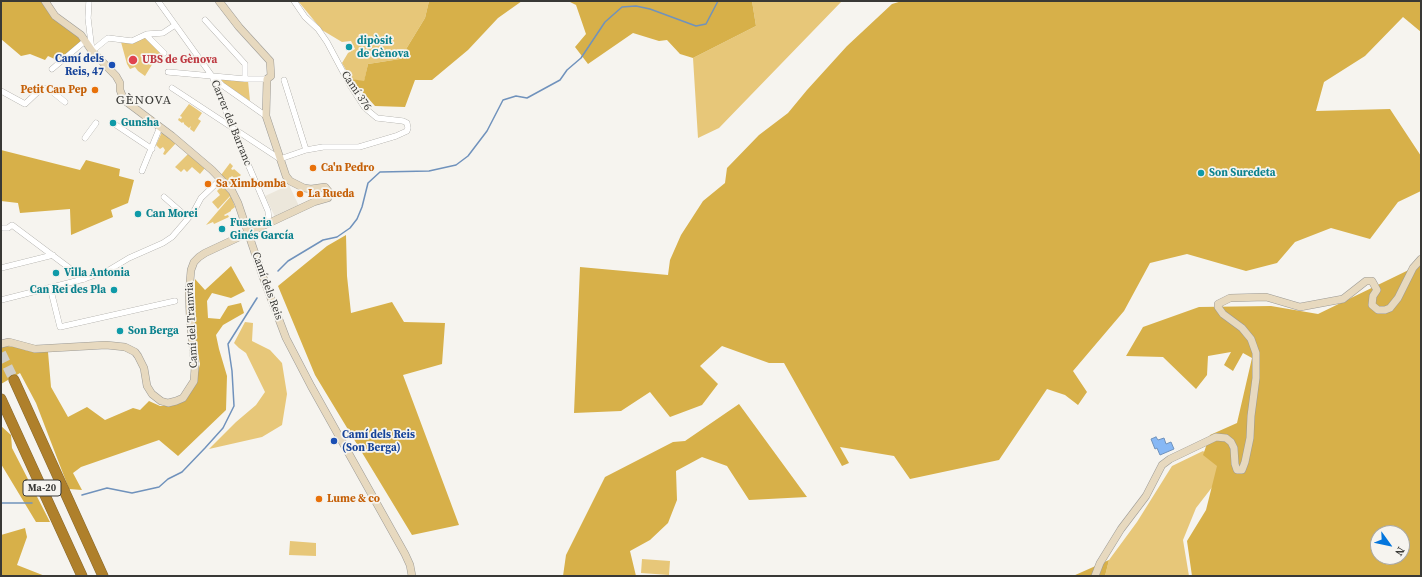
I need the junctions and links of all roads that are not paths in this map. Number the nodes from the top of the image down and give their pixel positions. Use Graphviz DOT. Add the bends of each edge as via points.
graph roads {
  1 [pos="45,1"];
  2 [pos="89,1"];
  3 [pos="158,1"];
  4 [pos="219,1"];
  5 [pos="294,1"];
  6 [pos="205,20"];
  7 [pos="175,25"];
  8 [pos="146,35"];
  9 [pos="85,41"];
  10 [pos="92,51"];
  11 [pos="164,54"];
  12 [pos="52,69"];
  13 [pos="168,72"];
  14 [pos="212,76"];
  15 [pos="245,79"];
  16 [pos="267,79"];
  17 [pos="284,80"];
  18 [pos="172,88"];
  19 [pos="1,91"];
  20 [pos="65,102"];
  21 [pos="266,116"];
  22 [pos="96,123"];
  23 [pos="116,125"];
  24 [pos="160,127"];
  25 [pos="233,129"];
  26 [pos="85,138"];
  27 [pos="152,149"];
  28 [pos="306,150"];
  29 [pos="280,159"];
  30 [pos="142,171"];
  31 [pos="222,179"];
  32 [pos="164,197"];
  33 [pos="268,211"];
  34 [pos="188,218"];
  35 [pos="269,223"];
  36 [pos="3,228"];
  37 [pos="251,232"];
  38 [pos="53,255"];
  39 [pos="1421,259"];
  40 [pos="1,268"];
  41 [pos="84,278"];
  42 [pos="50,287"];
  43 [pos="1,300"];
  44 [pos="175,301"];
  45 [pos="1,344"];
  46 [pos="14,380"];
  47 [pos="1,399"];
  48 [pos="82,576"];
  49 [pos="103,576"];
  50 [pos="412,576"];
  51 [pos="1095,576"];
  1 -- 9 [label="street, Camí dels Reis" via="55,16 74,29"];
  2 -- 10 [label="street" via="88,18"];
  3 -- 7 [label="street, Carrer del Barranc"];
  4 -- 16 [label="street" via="270,61 271,76"];
  5 -- 28 [label="street, Camí 376" via="327,42 365,108 378,118 403,121 407,123 408,128 396,136 360,147"];
  6 -- 15 [label="street" via="245,64"];
  7 -- 8 [label="street" via="163,33"];
  7 -- 14 [label="street, Carrer del Barranc"];
  8 -- 10 [label="street" via="132,41 108,38"];
  8 -- 11 [label="street"];
  9 -- 10 [label="street, Camí dels Reis"];
  9 -- 12 [label="street"];
  10 -- 24 [label="street, Camí dels Reis" via="116,76 124,100"];
  13 -- 14 [label="street"];
  14 -- 15 [label="street"];
  14 -- 21 [label="street"];
  14 -- 25 [label="street, Carrer del Barranc"];
  15 -- 16 [label="street"];
  16 -- 21 [label="street"];
  17 -- 28 [label="street"];
  18 -- 25 [label="street"];
  19 -- 20 [label="street" via="25,104 42,88 49,89"];
  21 -- 29 [label="street"];
  22 -- 26 [label="street"];
  23 -- 27 [label="street"];
  24 -- 27 [label="street"];
  24 -- 31 [label="street, Camí dels Reis"];
  25 -- 29 [label="street"];
  25 -- 33 [label="street, Carrer del Barranc"];
  27 -- 30 [label="street"];
  28 -- 29 [label="street, Camí 376"];
  29 -- 35 [label="street" via="290,182 308,189 325,187 329,194 328,198"];
  31 -- 34 [label="street" via="201,198"];
  31 -- 37 [label="street, Camí dels Reis" via="232,191"];
  32 -- 34 [label="street"];
  33 -- 35 [label="street, Carrer del Barranc"];
  33 -- 37 [label="street" via="264,221"];
  34 -- 41 [label="street" via="163,244 129,258 109,270"];
  35 -- 37 [label="street"];
  36 -- 38 [label="street" via="12,225"];
  37 -- 45 [label="street, Camí del Tramvia" via="205,253 194,262 189,292 194,381 183,398 168,403 155,398 147,386 144,368 138,356 125,347 106,345 35,349 9,342"];
  37 -- 50 [label="street, Camí dels Reis" via="286,338 405,554"];
  38 -- 40 [label="street"];
  38 -- 41 [label="street"];
  39 -- 51 [label="street" via="1413,268 1398,298 1385,310 1378,310 1372,305 1377,290 1372,281 1366,281 1343,299 1300,307 1266,297 1230,298 1218,304 1223,314 1242,328 1251,339 1256,353 1250,438 1242,470 1238,470 1235,464 1234,448 1226,438 1216,437 1170,459 1162,465 1146,496 1100,563"];
  41 -- 42 [label="street"];
  42 -- 43 [label="street"];
  42 -- 44 [label="street" via="60,327"];
  46 -- 49 [label="highway, Ma-20"];
  47 -- 48 [label="highway, Ma-20"];
}
